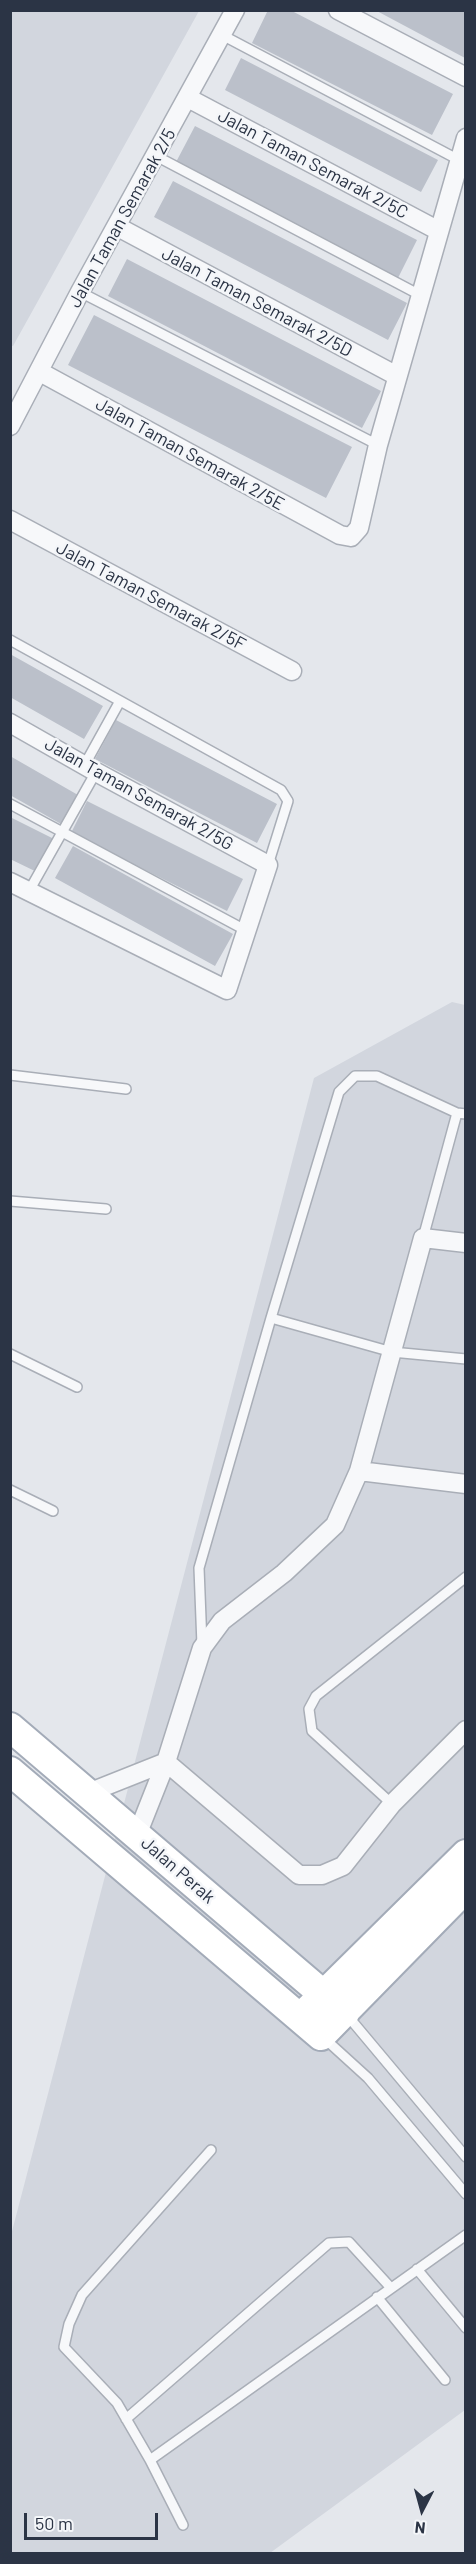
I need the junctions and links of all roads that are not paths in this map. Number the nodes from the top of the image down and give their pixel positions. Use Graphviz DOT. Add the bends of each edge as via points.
graph roads {
  1 [pos="235,10"];
  2 [pos="338,10"];
  3 [pos="222,35"];
  4 [pos="465,77"];
  5 [pos="188,98"];
  6 [pos="465,138"];
  7 [pos="156,156"];
  8 [pos="459,160"];
  9 [pos="118,227"];
  10 [pos="439,231"];
  11 [pos="80,292"];
  12 [pos="420,295"];
  13 [pos="40,372"];
  14 [pos="397,376"];
  15 [pos="10,426"];
  16 [pos="378,445"];
  17 [pos="10,520"];
  18 [pos="10,640"];
  19 [pos="292,671"];
  20 [pos="120,701"];
  21 [pos="10,723"];
  22 [pos="90,769"];
  23 [pos="10,804"];
  24 [pos="63,833"];
  25 [pos="268,865"];
  26 [pos="10,882"];
  27 [pos="29,891"];
  28 [pos="247,931"];
  29 [pos="10,1075"];
  30 [pos="126,1089"];
  31 [pos="461,1114"];
  32 [pos="10,1201"];
  33 [pos="106,1209"];
  34 [pos="423,1238"];
  35 [pos="465,1243"];
  36 [pos="271,1318"];
  37 [pos="392,1352"];
  38 [pos="10,1354"];
  39 [pos="465,1359"];
  40 [pos="77,1387"];
  41 [pos="359,1471"];
  42 [pos="465,1484"];
  43 [pos="10,1491"];
  44 [pos="53,1511"];
  45 [pos="465,1577"];
  46 [pos="202,1648"];
  47 [pos="10,1727"];
  48 [pos="465,1730"];
  49 [pos="166,1762"];
  50 [pos="10,1772"];
  51 [pos="80,1786"];
  52 [pos="392,1804"];
  53 [pos="81,1832"];
  54 [pos="137,1835"];
  55 [pos="465,1854"];
  56 [pos="465,1888"];
  57 [pos="323,1995"];
  58 [pos="345,2013"];
  59 [pos="299,2019"];
  60 [pos="321,2036"];
  61 [pos="211,2150"];
  62 [pos="465,2157"];
  63 [pos="465,2194"];
  64 [pos="465,2235"];
  65 [pos="417,2269"];
  66 [pos="391,2288"];
  67 [pos="377,2297"];
  68 [pos="465,2328"];
  69 [pos="445,2380"];
  70 [pos="126,2419"];
  71 [pos="150,2460"];
  72 [pos="183,2526"];
  1 -- 3 [label="street, Jalan Taman Semarak 2/5"];
  2 -- 4 [label="street"];
  3 -- 5 [label="street, Jalan Taman Semarak 2/5"];
  3 -- 8 [label="lane"];
  5 -- 7 [label="street, Jalan Taman Semarak 2/5"];
  5 -- 10 [label="street, Jalan Taman Semarak 2/5C"];
  6 -- 8 [label="street"];
  7 -- 9 [label="street, Jalan Taman Semarak 2/5"];
  7 -- 12 [label="lane"];
  8 -- 10 [label="street"];
  9 -- 11 [label="street, Jalan Taman Semarak 2/5"];
  9 -- 14 [label="street, Jalan Taman Semarak 2/5D"];
  10 -- 12 [label="street"];
  11 -- 13 [label="street, Jalan Taman Semarak 2/5"];
  11 -- 16 [label="lane"];
  12 -- 14 [label="street"];
  13 -- 15 [label="street, Jalan Taman Semarak 2/5"];
  13 -- 16 [label="street, Jalan Taman Semarak 2/5E" via="340,535 351,537 358,528"];
  14 -- 16 [label="street"];
  17 -- 19 [label="street, Jalan Taman Semarak 2/5F"];
  18 -- 20 [label="lane"];
  20 -- 22 [label="lane"];
  20 -- 25 [label="lane" via="285,794 288,801"];
  21 -- 22 [label="street, Jalan Taman Semarak 2/5G"];
  22 -- 24 [label="lane"];
  22 -- 25 [label="street, Jalan Taman Semarak 2/5G"];
  23 -- 24 [label="lane"];
  24 -- 27 [label="lane"];
  24 -- 28 [label="lane"];
  25 -- 28 [label="street"];
  26 -- 27 [label="street"];
  27 -- 28 [label="street" via="227,990"];
  29 -- 30 [label="lane"];
  31 -- 34 [label="lane"];
  31 -- 36 [label="lane" via="377,1076 355,1076 339,1092"];
  32 -- 33 [label="lane"];
  34 -- 35 [label="street"];
  34 -- 37 [label="street"];
  36 -- 37 [label="lane"];
  36 -- 46 [label="lane" via="199,1568"];
  37 -- 39 [label="lane"];
  37 -- 41 [label="street"];
  38 -- 40 [label="lane"];
  41 -- 42 [label="street"];
  41 -- 46 [label="street" via="335,1526 284,1573 222,1621"];
  43 -- 44 [label="lane"];
  45 -- 52 [label="lane" via="316,1696 309,1709 312,1731"];
  46 -- 49 [label="street"];
  47 -- 51 [label="main road, Jalan Perak"];
  48 -- 52 [label="street"];
  49 -- 51 [label="street"];
  49 -- 52 [label="street" via="299,1875 322,1875 343,1866"];
  49 -- 54 [label="street"];
  50 -- 53 [label="main road, Jalan Perak"];
  51 -- 53 [label="main road" via="87,1820"];
  51 -- 54 [label="main road, Jalan Perak"];
  53 -- 59 [label="main road, Jalan Perak"];
  54 -- 57 [label="main road, Jalan Perak"];
  55 -- 57 [label="main road"];
  56 -- 58 [label="main road"];
  57 -- 58 [label="main road, Jalan Perak"];
  57 -- 59 [label="main road"];
  58 -- 60 [label="main road"];
  58 -- 62 [label="lane"];
  59 -- 60 [label="main road, Jalan Perak"];
  60 -- 63 [label="lane" via="368,2078"];
  61 -- 70 [label="lane" via="82,2295 69,2324 64,2347 117,2403"];
  64 -- 65 [label="lane"];
  65 -- 66 [label="lane"];
  65 -- 68 [label="lane"];
  66 -- 67 [label="lane"];
  66 -- 70 [label="lane" via="349,2242 329,2243"];
  67 -- 69 [label="lane"];
  67 -- 71 [label="lane"];
  70 -- 71 [label="lane"];
  71 -- 72 [label="lane"];
}
